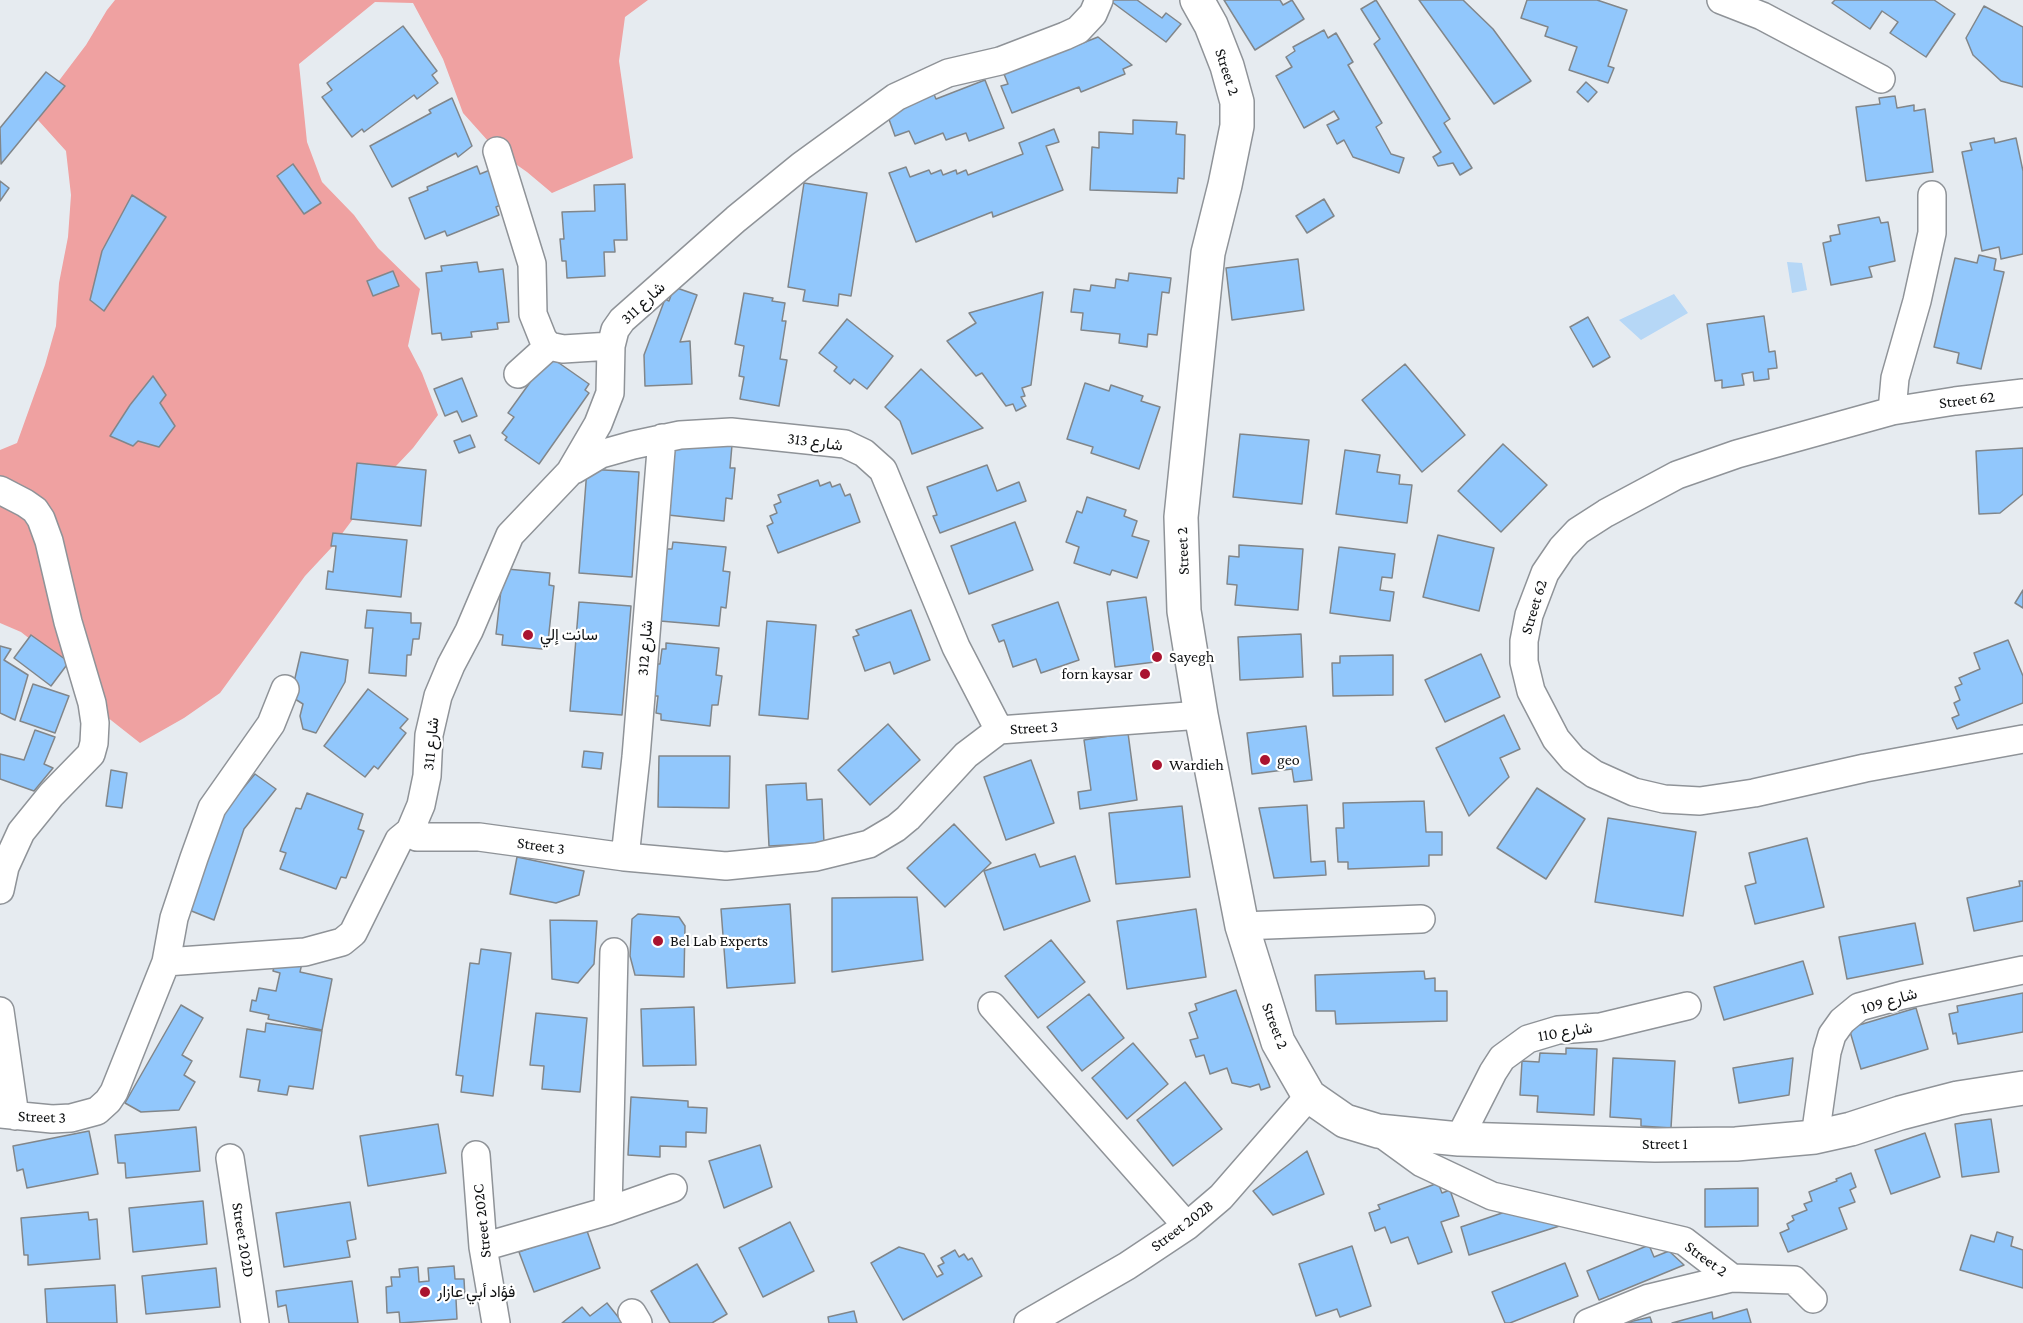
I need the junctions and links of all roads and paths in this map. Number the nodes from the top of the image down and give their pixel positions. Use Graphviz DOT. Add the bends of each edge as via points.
graph roads {
  1 [pos="1099,0"];
  2 [pos="1197,0"];
  3 [pos="1721,0"];
  4 [pos="1881,79"];
  5 [pos="497,151"];
  6 [pos="1932,195"];
  7 [pos="549,346"];
  8 [pos="611,346"];
  9 [pos="518,374"];
  10 [pos="2023,393"];
  11 [pos="1892,411"];
  12 [pos="662,438"];
  13 [pos="570,472"];
  14 [pos="0,490"];
  15 [pos="285,689"];
  16 [pos="1201,715"];
  17 [pos="999,730"];
  18 [pos="2023,739"];
  19 [pos="410,831"];
  20 [pos="625,857"];
  21 [pos="0,890"];
  22 [pos="1421,919"];
  23 [pos="1242,926"];
  24 [pos="614,952"];
  25 [pos="166,962"];
  26 [pos="2023,970"];
  27 [pos="992,1006"];
  28 [pos="1688,1006"];
  29 [pos="0,1011"];
  30 [pos="2023,1088"];
  31 [pos="1309,1096"];
  32 [pos="8,1115"];
  33 [pos="1378,1131"];
  34 [pos="1815,1137"];
  35 [pos="1459,1139"];
  36 [pos="476,1155"];
  37 [pos="230,1158"];
  38 [pos="673,1188"];
  39 [pos="608,1211"];
  40 [pos="1187,1226"];
  41 [pos="483,1247"];
  42 [pos="1732,1278"];
  43 [pos="1813,1299"];
  44 [pos="255,1323"];
  45 [pos="496,1323"];
  46 [pos="1028,1323"];
  47 [pos="1588,1323"];
  1 -- 8 [label="street, شارع 311" via="1093,14 1078,30 1000,61 948,73 896,96 736,219 622,320"];
  2 -- 16 [label="street, Street 2" via="1211,25 1237,102 1232,153 1208,253 1182,517 1184,611"];
  3 -- 4 [label="street" via="1762,16"];
  5 -- 7 [label="street" via="532,264 533,314"];
  6 -- 11 [label="street" via="1932,233 1895,378"];
  7 -- 8 [label="street"];
  7 -- 9 [label="street"];
  8 -- 13 [label="street, شارع 311" via="610,393 598,424"];
  10 -- 11 [label="street, Street 62"];
  11 -- 18 [label="street, Street 62" via="1737,454 1677,475 1578,531 1545,573 1529,615 1524,662 1531,691 1556,739 1573,759 1594,774 1634,792 1664,799 1700,801 1754,793"];
  12 -- 13 [label="street, شارع 313" via="602,454"];
  12 -- 17 [label="street, شارع 313" via="731,432 845,444 864,453 883,470 956,647"];
  12 -- 20 [label="street, شارع 312"];
  13 -- 19 [label="street, شارع 311" via="510,535 451,665 438,696 429,735 428,776"];
  14 -- 21 [label="street" via="25,503 42,519 95,723 91,754 21,832 5,867"];
  15 -- 25 [label="street, Street 3" via="271,724 213,808 174,918"];
  16 -- 17 [label="street, Street 3"];
  16 -- 23 [label="street, Street 2"];
  17 -- 20 [label="street, Street 3" via="966,755 908,818 869,844 816,857 726,866"];
  19 -- 20 [label="street, Street 3" via="417,837 479,837"];
  19 -- 25 [label="street" via="399,840 352,933 342,942 305,952"];
  22 -- 23 [label="street"];
  23 -- 31 [label="street, Street 2" via="1278,1042"];
  24 -- 39 [label="street"];
  25 -- 32 [label="street, Street 3" via="108,1101 96,1111 71,1118"];
  26 -- 34 [label="street, شارع 109" via="1859,1007 1832,1035"];
  27 -- 40 [label="street"];
  28 -- 35 [label="street, شارع 110" via="1528,1039 1502,1058"];
  29 -- 32 [label="street"];
  30 -- 34 [label="street, Street 1" via="1958,1098"];
  31 -- 33 [label="street, Street 1" via="1345,1121"];
  31 -- 40 [label="street, Street 202B" via="1221,1197"];
  33 -- 35 [label="street, Street 1"];
  33 -- 42 [label="street, Street 2" via="1422,1163 1492,1196 1684,1241"];
  34 -- 35 [label="street, Street 1" via="1655,1145"];
  36 -- 41 [label="street, Street 202C"];
  37 -- 44 [label="street, Street 202D"];
  38 -- 39 [label="street"];
  39 -- 41 [label="street"];
  40 -- 46 [label="street, Street 202B"];
  41 -- 45 [label="street, Street 202C"];
  42 -- 43 [label="street, Street 2" via="1794,1280"];
  42 -- 47 [label="street, Street 2" via="1649,1298"];
}
